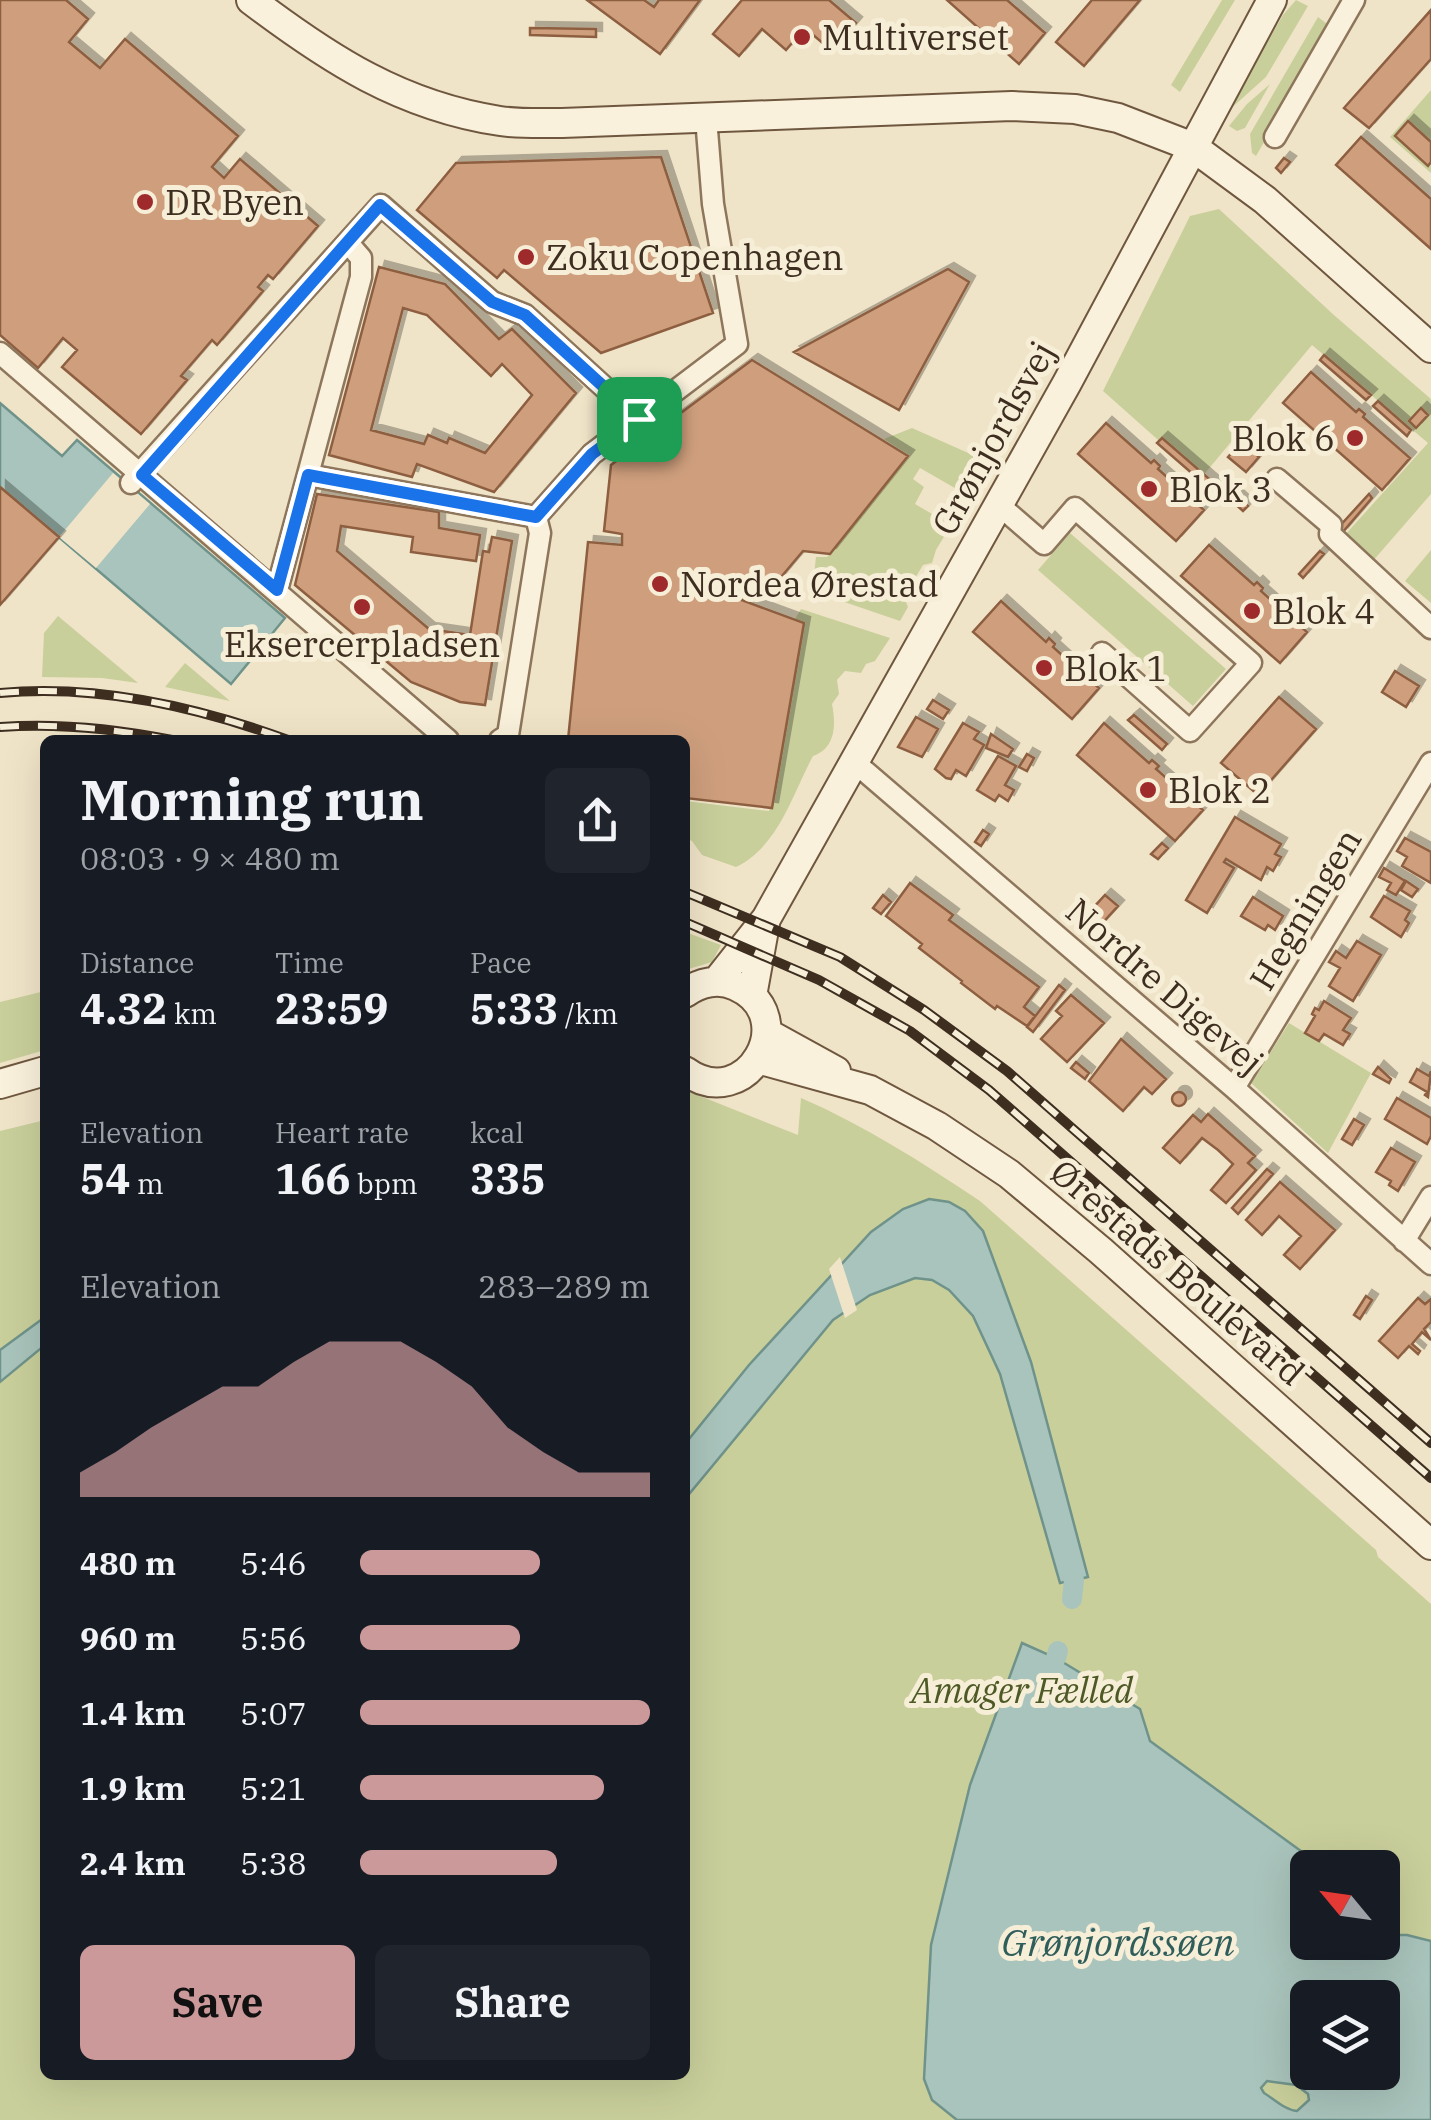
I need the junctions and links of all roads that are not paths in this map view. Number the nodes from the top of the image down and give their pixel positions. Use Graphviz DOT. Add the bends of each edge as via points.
graph roads {
  1 [pos="251,0"];
  2 [pos="1272,0"];
  3 [pos="1354,0"];
  4 [pos="706,118"];
  5 [pos="1275,137"];
  6 [pos="1193,147"];
  7 [pos="348,243"];
  8 [pos="1431,348"];
  9 [pos="0,352"];
  10 [pos="639,419"];
  11 [pos="308,475"];
  12 [pos="1277,478"];
  13 [pos="137,479"];
  14 [pos="999,505"];
  15 [pos="536,517"];
  16 [pos="277,590"];
  17 [pos="1431,628"];
  18 [pos="1102,653"];
  19 [pos="442,735"];
  20 [pos="508,735"];
  21 [pos="852,761"];
  22 [pos="1431,764"];
  23 [pos="766,919"];
  24 [pos="717,981"];
  25 [pos="690,990"];
  26 [pos="752,996"];
  27 [pos="762,1046"];
  28 [pos="40,1072"];
  29 [pos="690,1074"];
  30 [pos="0,1084"];
  31 [pos="1234,1088"];
  32 [pos="40,1092"];
  33 [pos="0,1097"];
  34 [pos="1431,1196"];
  35 [pos="1404,1241"];
  36 [pos="1431,1264"];
  37 [pos="1431,1545"];
  1 -- 4 [label="street" via="345,67 436,106 501,122"];
  2 -- 6 [label="street, Grønjordsvej"];
  3 -- 5 [label="street"];
  4 -- 6 [label="street" via="1075,109"];
  4 -- 10 [label="street" via="712,204 737,344"];
  6 -- 8 [label="street" via="1264,200"];
  6 -- 14 [label="street, Grønjordsvej"];
  7 -- 10 [label="street" via="380,205 492,302 525,315"];
  7 -- 11 [label="street" via="361,258 361,277"];
  7 -- 13 [label="street"];
  9 -- 13 [label="street" via="112,448"];
  10 -- 15 [label="street" via="592,454"];
  11 -- 15 [label="street"];
  11 -- 16 [label="street"];
  12 -- 17 [label="street"];
  13 -- 16 [label="street"];
  14 -- 18 [label="street" via="1044,544 1076,508 1251,663 1190,732"];
  14 -- 21 [label="street, Grønjordsvej"];
  15 -- 20 [label="street" via="540,533"];
  16 -- 19 [label="street"];
  21 -- 23 [label="street, Grønjordsvej"];
  21 -- 31 [label="street, Nordre Digevej"];
  22 -- 31 [label="street, Hegningen"];
  23 -- 24 [label="street, Grønjordsvej"];
  23 -- 26 [label="street, Grønjordsvej"];
  24 -- 25 [label="street"];
  24 -- 26 [label="street"];
  26 -- 27 [label="street" via="760,1007"];
  27 -- 29 [label="street" via="750,1069 727,1081"];
  27 -- 37 [label="street, Ørestads Boulevard" via="821,1060 1009,1174"];
  28 -- 30 [label="street"];
  31 -- 35 [label="street, Nordre Digevej"];
  32 -- 33 [label="street"];
  34 -- 35 [label="street"];
  35 -- 36 [label="street, Nordre Digevej"];
}
